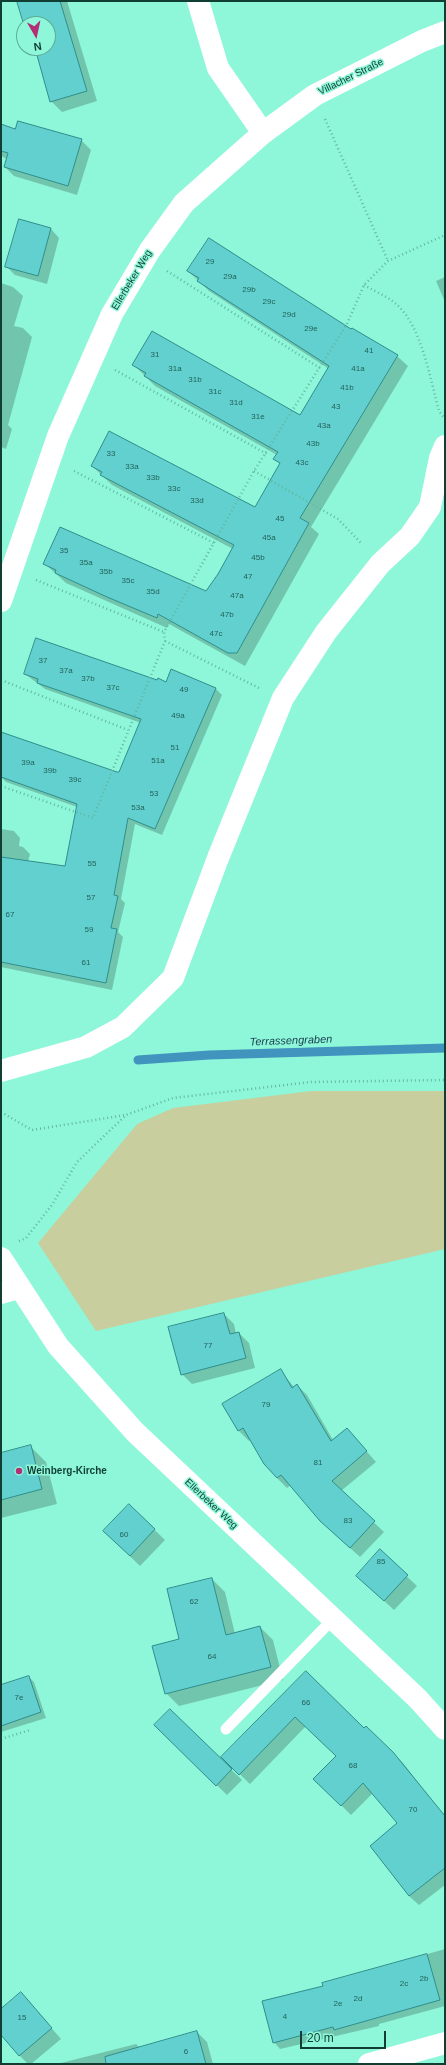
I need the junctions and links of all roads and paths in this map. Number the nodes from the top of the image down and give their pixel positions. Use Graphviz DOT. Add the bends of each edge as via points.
graph roads {
  1 [pos="198,1"];
  2 [pos="445,32"];
  3 [pos="315,95"];
  4 [pos="263,133"];
  5 [pos="445,235"];
  6 [pos="145,257"];
  7 [pos="388,261"];
  8 [pos="364,285"];
  9 [pos="92,358"];
  10 [pos="320,368"];
  11 [pos="445,419"];
  12 [pos="445,446"];
  13 [pos="267,454"];
  14 [pos="50,459"];
  15 [pos="254,471"];
  16 [pos="214,543"];
  17 [pos="380,564"];
  18 [pos="12,570"];
  19 [pos="1,601"];
  20 [pos="164,632"];
  21 [pos="165,640"];
  22 [pos="1,680"];
  23 [pos="283,698"];
  24 [pos="128,730"];
  25 [pos="1,786"];
  26 [pos="1,1071"];
  27 [pos="445,1080"];
  28 [pos="1,1112"];
  29 [pos="126,1115"];
  30 [pos="26,1238"];
  31 [pos="1,1258"];
  32 [pos="10,1291"];
  33 [pos="333,1619"];
  34 [pos="226,1729"];
  35 [pos="445,1729"];
  36 [pos="30,1730"];
  37 [pos="1,1739"];
  38 [pos="445,2043"];
  39 [pos="369,2064"];
  1 -- 4 [label="street" via="218,68"];
  2 -- 3 [label="street, Villacher Straße"];
  3 -- 4 [label="street, Villacher Straße"];
  3 -- 7 [label="path"];
  4 -- 6 [label="street, Ellerbeker Weg" via="184,203"];
  5 -- 7 [label="path"];
  6 -- 9 [label="street, Ellerbeker Weg" via="112,314"];
  6 -- 10 [label="path"];
  7 -- 8 [label="path"];
  8 -- 10 [label="path" via="347,324"];
  8 -- 11 [label="path" via="396,304 409,319 420,343 439,412"];
  9 -- 13 [label="path"];
  9 -- 14 [label="street, Ellerbeker Weg"];
  10 -- 13 [label="path"];
  12 -- 17 [label="street" via="430,507 410,536"];
  13 -- 15 [label="path"];
  14 -- 16 [label="path"];
  14 -- 18 [label="street, Ellerbeker Weg"];
  15 -- 16 [label="path"];
  15 -- 17 [label="path" via="338,519"];
  16 -- 20 [label="path"];
  17 -- 23 [label="street" via="326,632"];
  18 -- 19 [label="street, Ellerbeker Weg"];
  18 -- 20 [label="path"];
  20 -- 21 [label="path"];
  21 -- 23 [label="path"];
  21 -- 24 [label="path"];
  22 -- 24 [label="path"];
  23 -- 26 [label="street" via="173,978 123,1027 86,1046"];
  24 -- 25 [label="path" via="93,818"];
  27 -- 29 [label="path" via="311,1082 173,1098"];
  28 -- 29 [label="path" via="32,1130"];
  29 -- 30 [label="path" via="77,1162 52,1205"];
  31 -- 32 [label="street, Ellerbeker Weg"];
  32 -- 33 [label="street, Ellerbeker Weg" via="135,1432"];
  33 -- 34 [label="lane"];
  33 -- 35 [label="street, Ellerbeker Weg" via="418,1699"];
  36 -- 37 [label="path"];
  38 -- 39 [label="street"];
}
